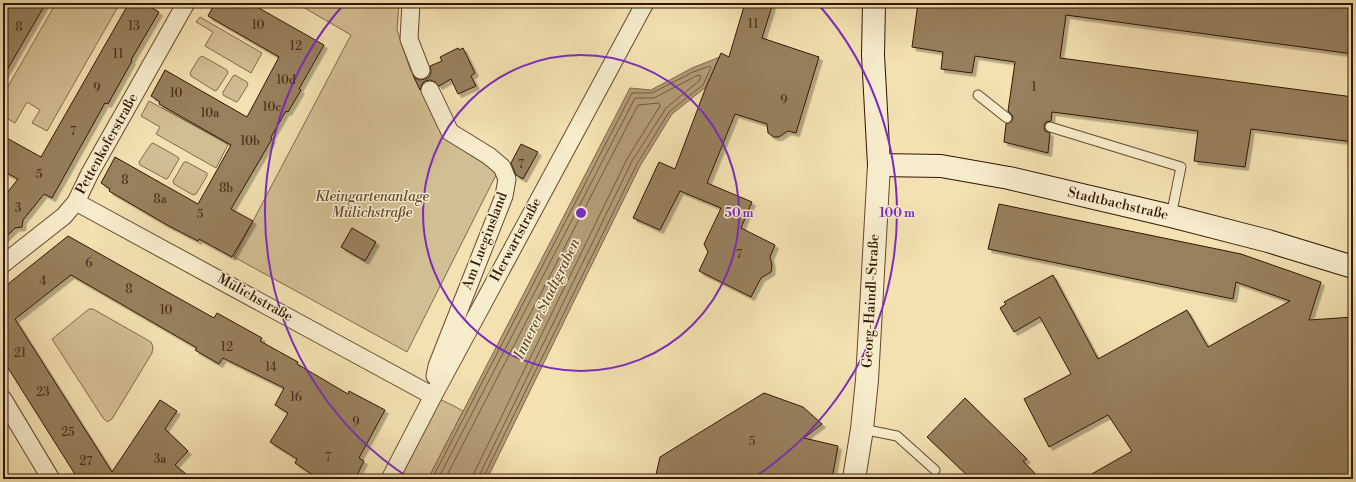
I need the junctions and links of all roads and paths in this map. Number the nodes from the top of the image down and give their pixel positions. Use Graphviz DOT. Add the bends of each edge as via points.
graph roads {
  1 [pos="186,3"];
  2 [pos="411,3"];
  3 [pos="645,3"];
  4 [pos="874,3"];
  5 [pos="421,70"];
  6 [pos="430,90"];
  7 [pos="978,95"];
  8 [pos="1007,118"];
  9 [pos="1050,127"];
  10 [pos="879,165"];
  11 [pos="76,202"];
  12 [pos="1171,216"];
  13 [pos="3,264"];
  14 [pos="1353,267"];
  15 [pos="433,393"];
  16 [pos="3,399"];
  17 [pos="862,429"];
  18 [pos="935,470"];
  19 [pos="51,479"];
  20 [pos="390,479"];
  21 [pos="854,479"];
  1 -- 11 [label="street, Pettenkoferstraße"];
  2 -- 5 [label="street" via="409,38"];
  3 -- 15 [label="street, Herwartstraße"];
  4 -- 10 [label="main road, Georg-Haindl-Straße" via="873,55"];
  6 -- 15 [label="street, Am Lueginsland" via="450,132 489,156 502,167 507,179 504,196 437,366"];
  7 -- 8 [label="lane"];
  9 -- 12 [label="lane" via="1181,167"];
  10 -- 12 [label="main road, Stadtbachstraße" via="941,166 1009,178"];
  10 -- 17 [label="main road, Georg-Haindl-Straße"];
  11 -- 13 [label="street, Pettenkoferstraße" via="64,216"];
  11 -- 15 [label="street, Mülichstraße"];
  12 -- 14 [label="main road, Stadtbachstraße" via="1268,241"];
  15 -- 20 [label="street, Herwartstraße"];
  16 -- 19 [label="street"];
  17 -- 18 [label="lane" via="897,436"];
  17 -- 21 [label="main road, Georg-Haindl-Straße"];
}
